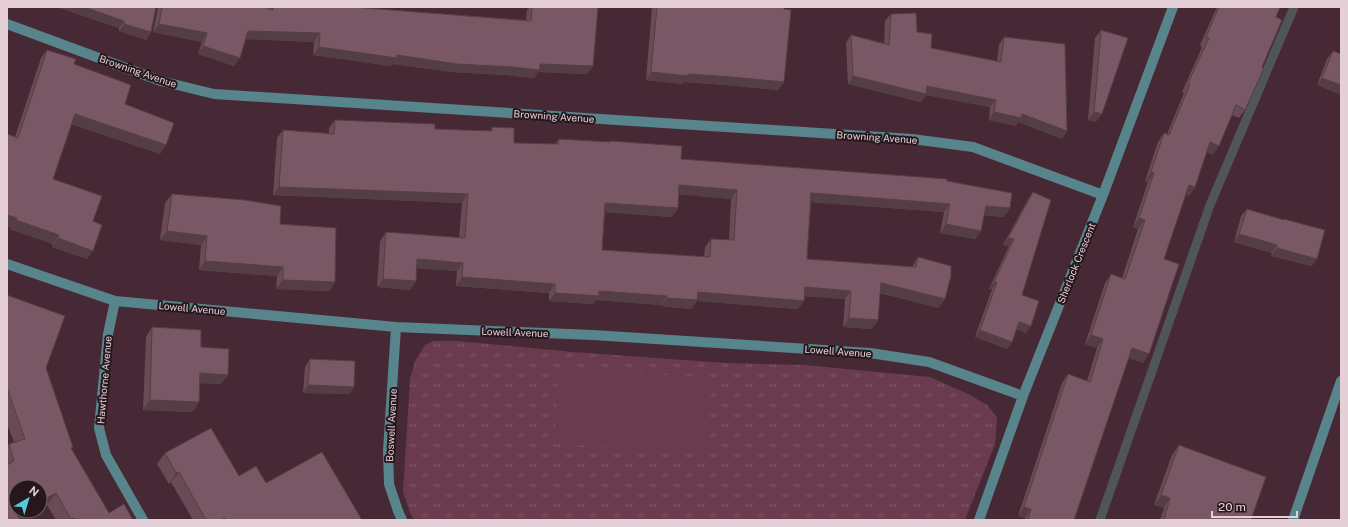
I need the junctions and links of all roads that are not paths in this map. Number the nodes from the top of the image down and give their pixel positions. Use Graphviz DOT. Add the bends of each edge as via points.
graph roads {
  1 [pos="1172,7"];
  2 [pos="7,24"];
  3 [pos="1103,195"];
  4 [pos="7,264"];
  5 [pos="114,301"];
  6 [pos="396,327"];
  7 [pos="1341,381"];
  8 [pos="1023,396"];
  9 [pos="144,520"];
  10 [pos="402,520"];
  11 [pos="979,520"];
  12 [pos="1293,520"];
  1 -- 3 [label="street, Sherlock Crescent"];
  2 -- 3 [label="street, Browning Avenue" via="161,81 214,94 973,146"];
  3 -- 8 [label="street, Sherlock Crescent"];
  4 -- 5 [label="street, Lowell Avenue"];
  5 -- 6 [label="street, Lowell Avenue"];
  5 -- 9 [label="street, Hawthorne Avenue" via="108,334 99,428 106,455"];
  6 -- 8 [label="street, Lowell Avenue" via="593,335 870,353 929,362"];
  6 -- 10 [label="street, Boswell Avenue" via="388,451 389,484"];
  7 -- 12 [label="street"];
  8 -- 11 [label="street, Sherlock Crescent"];
}
